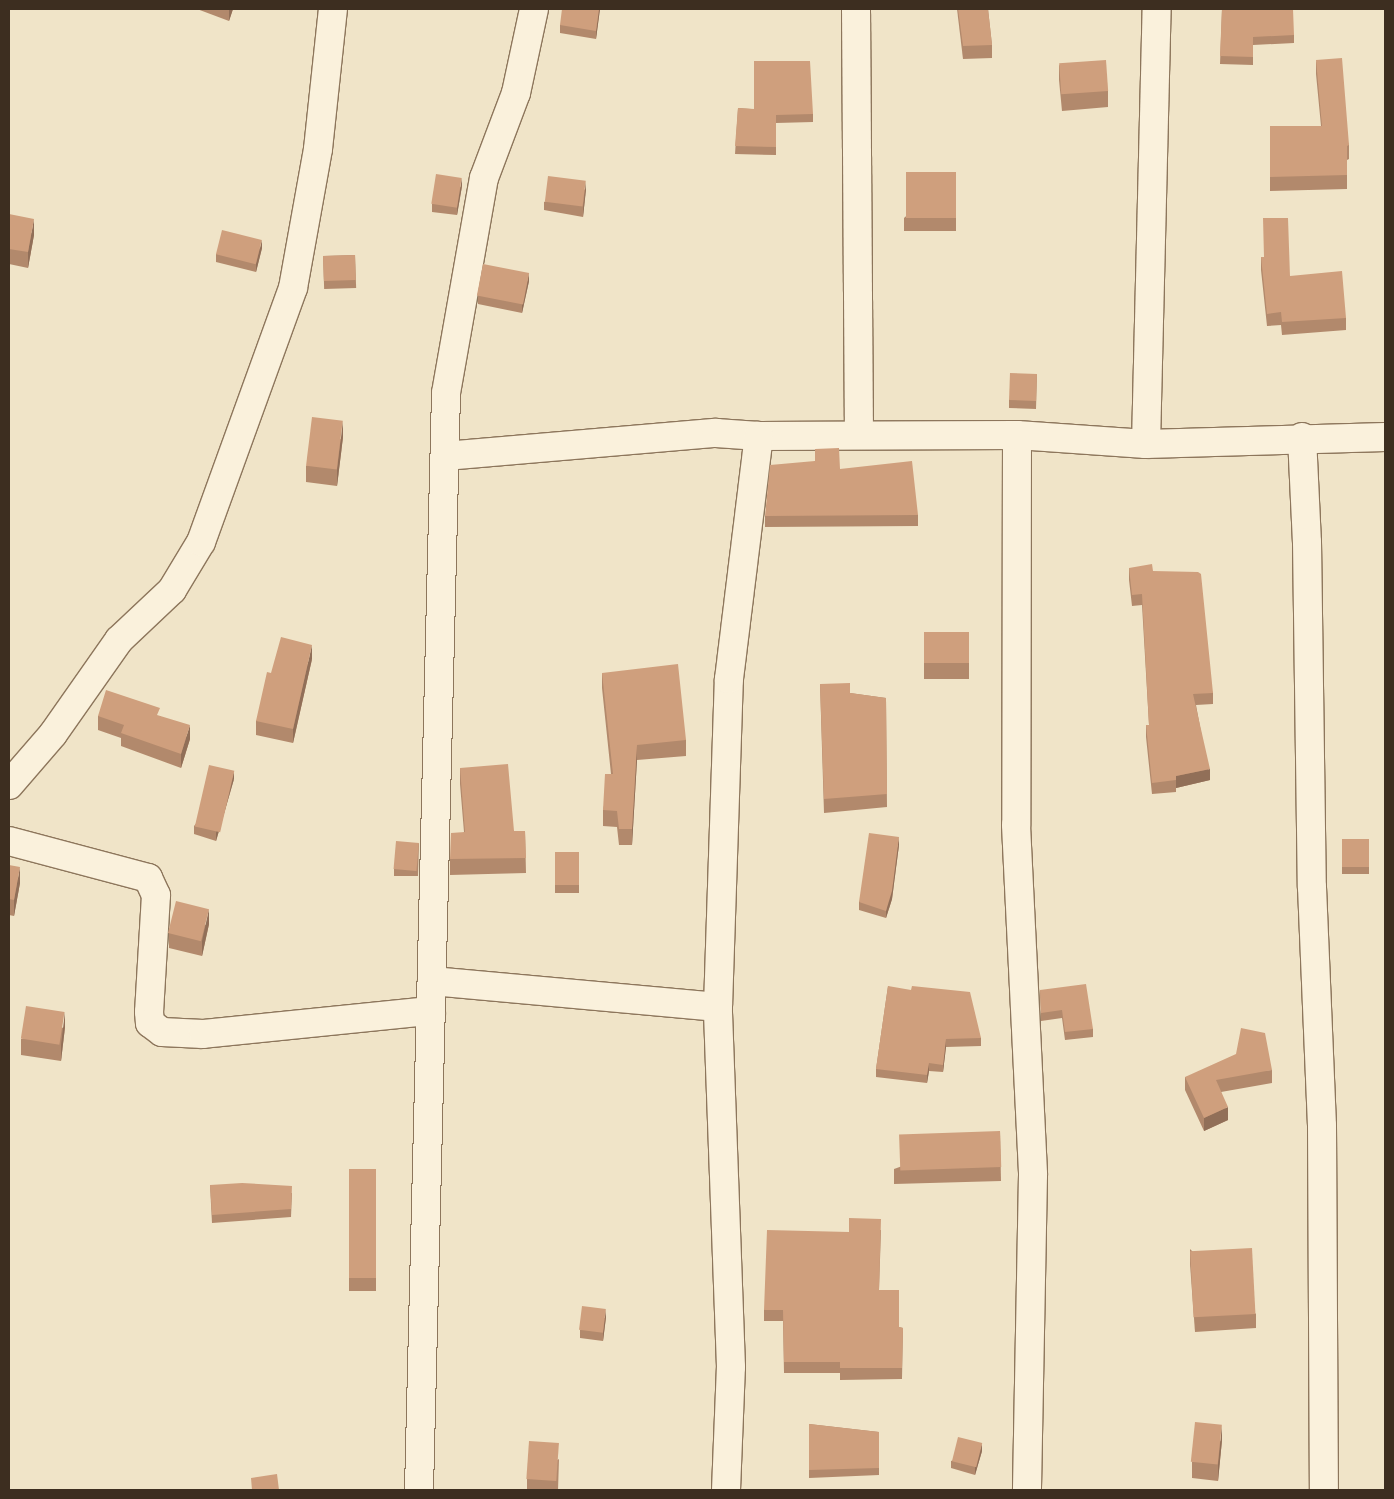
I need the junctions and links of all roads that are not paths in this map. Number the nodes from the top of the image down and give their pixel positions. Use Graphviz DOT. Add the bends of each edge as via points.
graph roads {
  1 [pos="333,9"];
  2 [pos="534,9"];
  3 [pos="856,9"];
  4 [pos="1157,9"];
  5 [pos="859,433"];
  6 [pos="1017,435"];
  7 [pos="759,436"];
  8 [pos="1385,437"];
  9 [pos="1302,438"];
  10 [pos="1146,444"];
  11 [pos="445,456"];
  12 [pos="9,784"];
  13 [pos="9,841"];
  14 [pos="432,981"];
  15 [pos="718,1006"];
  16 [pos="431,1011"];
  17 [pos="419,1490"];
  18 [pos="726,1490"];
  19 [pos="1027,1490"];
  20 [pos="1324,1490"];
  1 -- 12 [label="street" via="318,150 293,288 201,542 172,590 119,640 53,734"];
  2 -- 11 [label="street" via="516,93 484,178 446,393"];
  3 -- 5 [label="street"];
  4 -- 10 [label="street"];
  5 -- 6 [label="street"];
  5 -- 7 [label="street"];
  6 -- 10 [label="street"];
  6 -- 19 [label="street" via="1016,825 1032,1175"];
  7 -- 11 [label="street" via="716,432"];
  7 -- 15 [label="street" via="729,679"];
  8 -- 9 [label="street"];
  9 -- 10 [label="street"];
  9 -- 20 [label="street" via="1307,542 1312,877 1322,1126"];
  11 -- 14 [label="street"];
  13 -- 16 [label="street" via="148,878 156,895 148,1012 150,1022 162,1032 203,1034"];
  14 -- 15 [label="street"];
  14 -- 16 [label="street"];
  15 -- 18 [label="street" via="730,1367"];
  16 -- 17 [label="street"];
}
